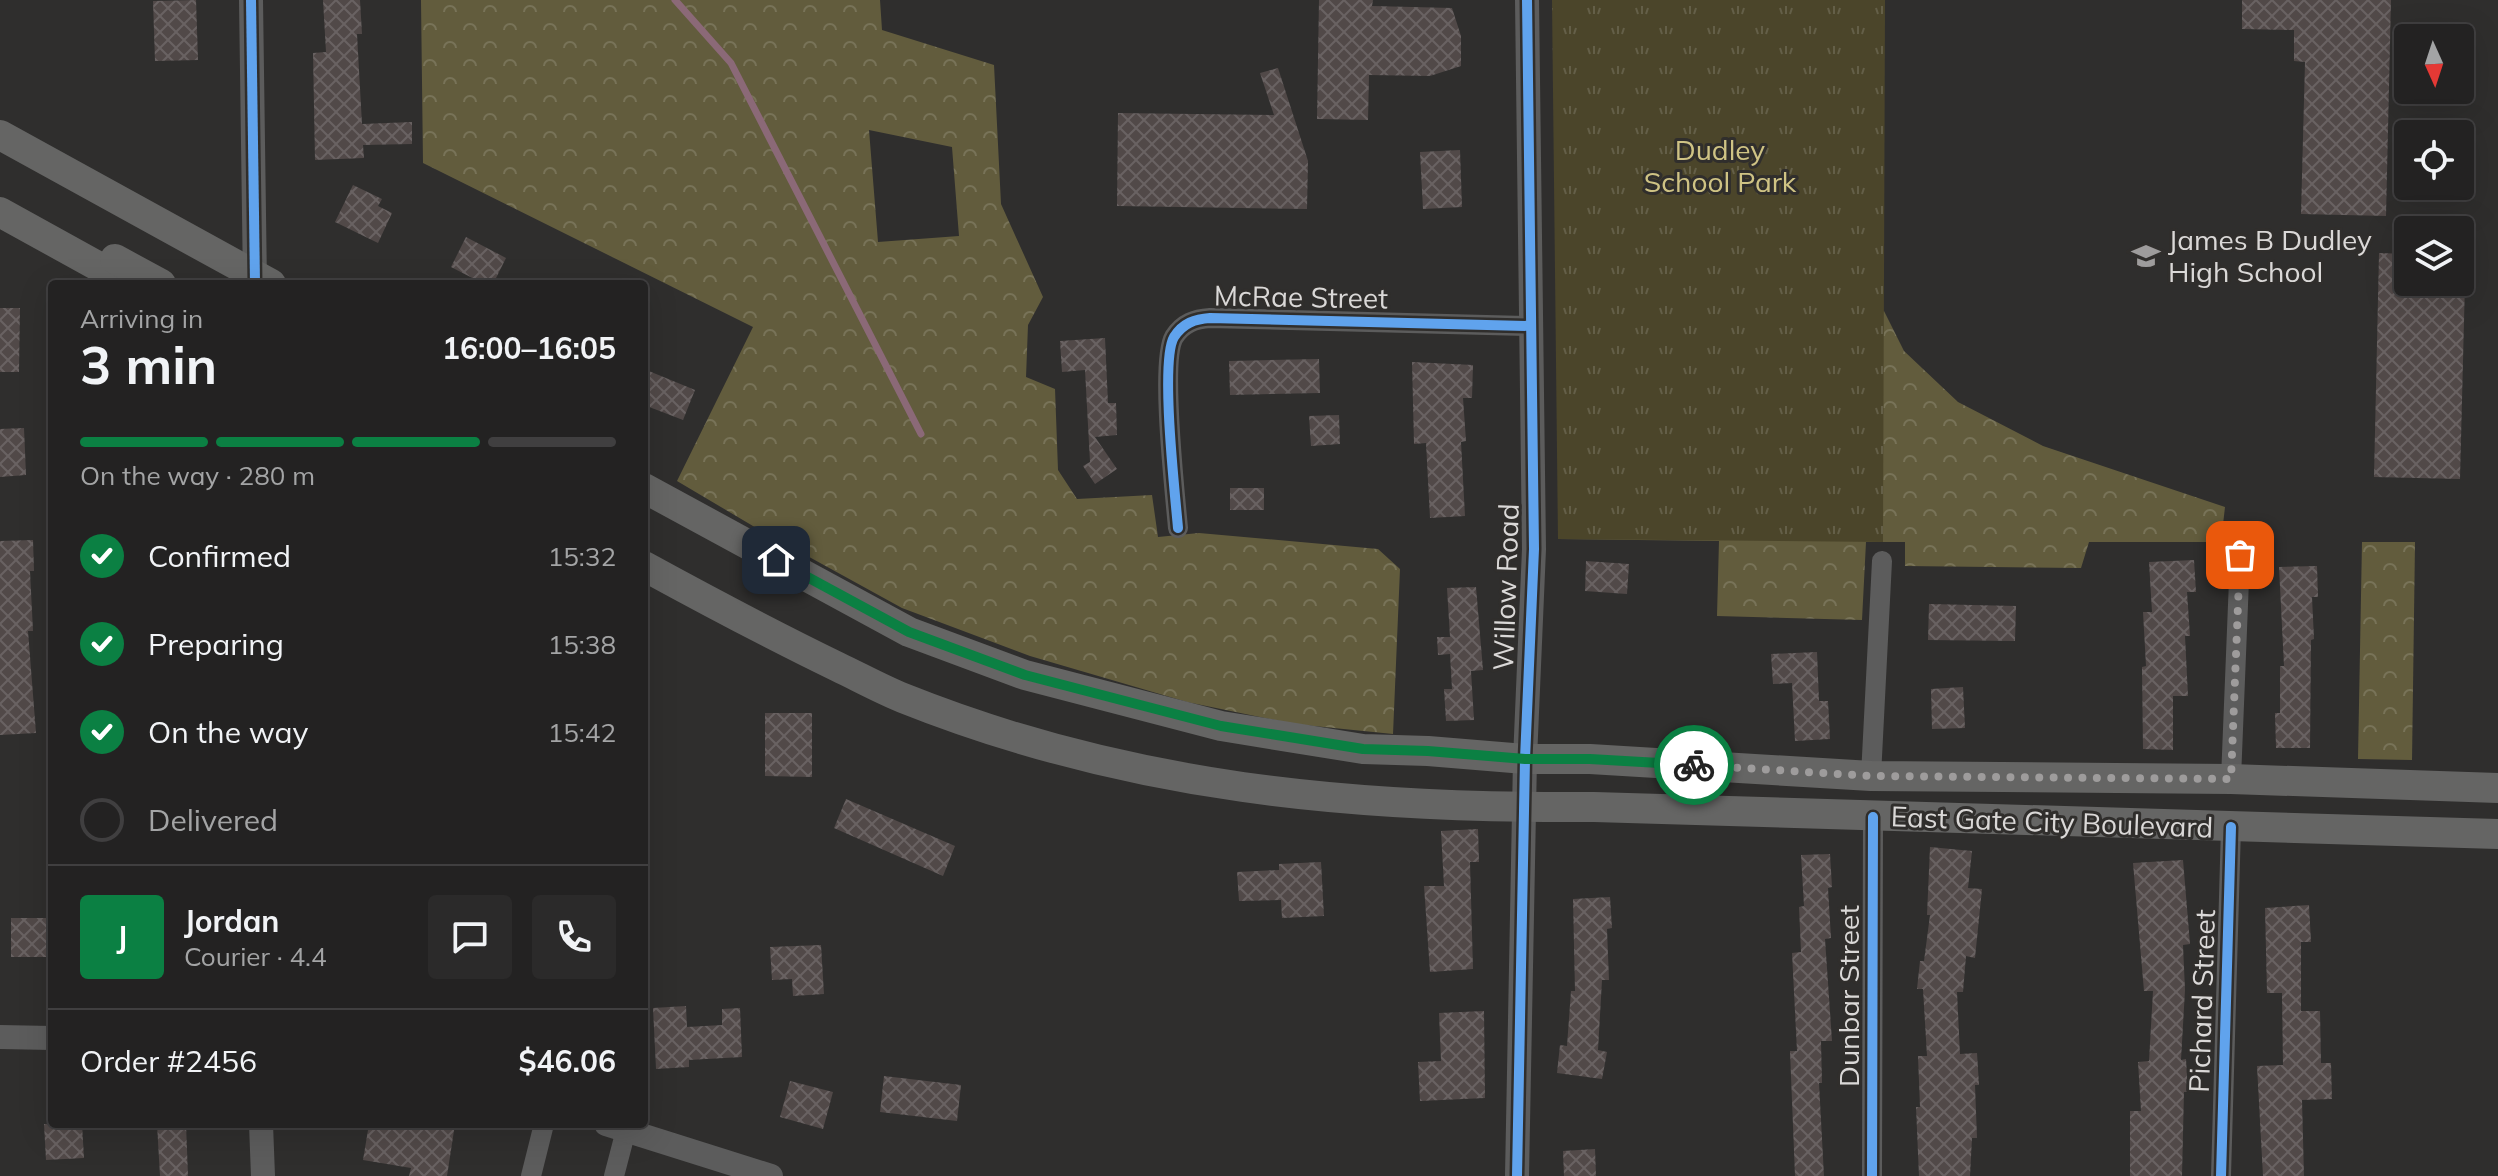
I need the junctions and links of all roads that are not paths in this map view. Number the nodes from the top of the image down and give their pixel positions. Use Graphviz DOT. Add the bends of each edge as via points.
graph roads {
  1 [pos="251,0"];
  2 [pos="1527,0"];
  3 [pos="0,135"];
  4 [pos="0,212"];
  5 [pos="38,233"];
  6 [pos="123,280"];
  7 [pos="154,280"];
  8 [pos="254,280"];
  9 [pos="257,280"];
  10 [pos="1530,326"];
  11 [pos="648,490"];
  12 [pos="1178,528"];
  13 [pos="2240,555"];
  14 [pos="1882,561"];
  15 [pos="648,568"];
  16 [pos="1525,759"];
  17 [pos="1871,776"];
  18 [pos="2231,779"];
  19 [pos="2498,788"];
  20 [pos="1524,808"];
  21 [pos="1873,817"];
  22 [pos="2231,827"];
  23 [pos="2498,834"];
  24 [pos="0,1037"];
  25 [pos="48,1038"];
  26 [pos="261,1128"];
  27 [pos="543,1128"];
  28 [pos="616,1128"];
  29 [pos="619,1128"];
  30 [pos="263,1176"];
  31 [pos="531,1176"];
  32 [pos="614,1176"];
  33 [pos="771,1176"];
  34 [pos="1517,1176"];
  35 [pos="1872,1176"];
  36 [pos="2221,1176"];
  1 -- 9 [label="street"];
  2 -- 10 [label="street, Willow Road"];
  3 -- 8 [label="main road"];
  4 -- 5 [label="main road"];
  5 -- 6 [label="main road"];
  5 -- 7 [label="main road" via="97,249"];
  10 -- 12 [label="street, McRae Street" via="1210,318 1183,325 1173,339 1167,370"];
  10 -- 16 [label="street, Willow Road" via="1534,549"];
  11 -- 16 [label="main road, East Gate City Boulevard" via="909,632 1025,675 1221,726 1363,749"];
  13 -- 18 [label="street"];
  14 -- 17 [label="street"];
  15 -- 20 [label="main road, East Gate City Boulevard" via="902,698 1048,749 1237,788"];
  16 -- 17 [label="main road, East Gate City Boulevard"];
  16 -- 20 [label="street, Willow Road"];
  17 -- 18 [label="main road, East Gate City Boulevard"];
  18 -- 19 [label="main road, East Gate City Boulevard"];
  20 -- 21 [label="main road, East Gate City Boulevard"];
  20 -- 34 [label="street, Willow Road"];
  21 -- 22 [label="main road, East Gate City Boulevard"];
  21 -- 35 [label="street, Dunbar Street"];
  22 -- 23 [label="main road, East Gate City Boulevard"];
  22 -- 36 [label="street, Pichard Street"];
  24 -- 25 [label="street"];
  26 -- 30 [label="street"];
  27 -- 31 [label="street"];
  28 -- 32 [label="street"];
  29 -- 33 [label="street"];
}
